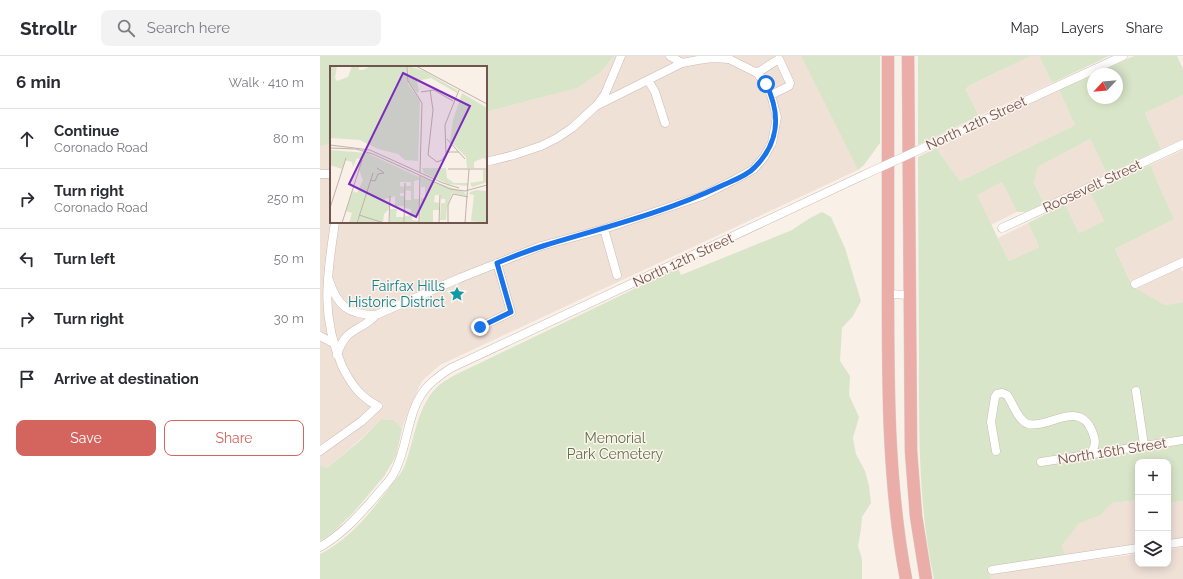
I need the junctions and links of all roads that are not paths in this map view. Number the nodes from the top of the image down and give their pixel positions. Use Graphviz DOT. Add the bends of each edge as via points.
graph roads {
  1 [pos="621,56"];
  2 [pos="670,56"];
  3 [pos="888,56"];
  4 [pos="908,56"];
  5 [pos="1123,56"];
  6 [pos="682,63"];
  7 [pos="757,73"];
  8 [pos="648,80"];
  9 [pos="771,95"];
  10 [pos="596,106"];
  11 [pos="665,123"];
  12 [pos="1183,144"];
  13 [pos="487,162"];
  14 [pos="335,223"];
  15 [pos="1002,228"];
  16 [pos="604,229"];
  17 [pos="1183,262"];
  18 [pos="497,263"];
  19 [pos="617,275"];
  20 [pos="327,278"];
  21 [pos="1135,284"];
  22 [pos="320,285"];
  23 [pos="888,294"];
  24 [pos="910,295"];
  25 [pos="376,315"];
  26 [pos="480,327"];
  27 [pos="320,336"];
  28 [pos="333,343"];
  29 [pos="337,354"];
  30 [pos="1136,391"];
  31 [pos="1183,440"];
  32 [pos="1144,445"];
  33 [pos="320,451"];
  34 [pos="996,451"];
  35 [pos="1090,454"];
  36 [pos="1041,462"];
  37 [pos="1183,542"];
  38 [pos="1171,544"];
  39 [pos="320,547"];
  40 [pos="1135,548"];
  41 [pos="992,570"];
  42 [pos="906,579"];
  43 [pos="926,579"];
  1 -- 10 [label="street" via="605,94"];
  2 -- 6 [label="street"];
  3 -- 23 [label="highway"];
  4 -- 24 [label="highway"];
  5 -- 39 [label="street, North 12th Street, bridge" via="450,368 423,391 393,476 343,532"];
  6 -- 7 [label="street" via="713,58 729,59"];
  6 -- 8 [label="street"];
  7 -- 9 [label="street"];
  7 -- 9 [label="street" via="779,60 790,83 789,86"];
  8 -- 10 [label="street"];
  8 -- 11 [label="street" via="655,92"];
  9 -- 16 [label="street" via="777,117 772,143 754,169 702,196"];
  10 -- 13 [label="street" via="557,138 522,153"];
  12 -- 15 [label="street, Roosevelt Street"];
  14 -- 20 [label="street"];
  16 -- 18 [label="street" via="541,246"];
  16 -- 19 [label="street"];
  17 -- 21 [label="street"];
  18 -- 25 [label="street"];
  18 -- 26 [label="street" via="511,312"];
  20 -- 22 [label="street"];
  20 -- 25 [label="street" via="341,304 360,314"];
  20 -- 28 [label="street" via="326,310"];
  23 -- 24 [label="street"];
  23 -- 42 [label="highway" via="888,385 893,489"];
  24 -- 43 [label="highway" via="911,451 916,516"];
  25 -- 29 [label="street" via="345,337"];
  27 -- 28 [label="street"];
  28 -- 29 [label="street"];
  29 -- 33 [label="street" via="349,382 366,400 378,406 362,421"];
  30 -- 32 [label="street"];
  31 -- 32 [label="street, North 16th Street"];
  32 -- 35 [label="street, North 16th Street"];
  34 -- 35 [label="street" via="991,422 995,397 1002,393 1007,394 1020,418 1029,424 1068,416 1083,420 1089,425 1095,442"];
  35 -- 36 [label="street, North 16th Street"];
  37 -- 38 [label="street"];
  40 -- 41 [label="street"];
}
